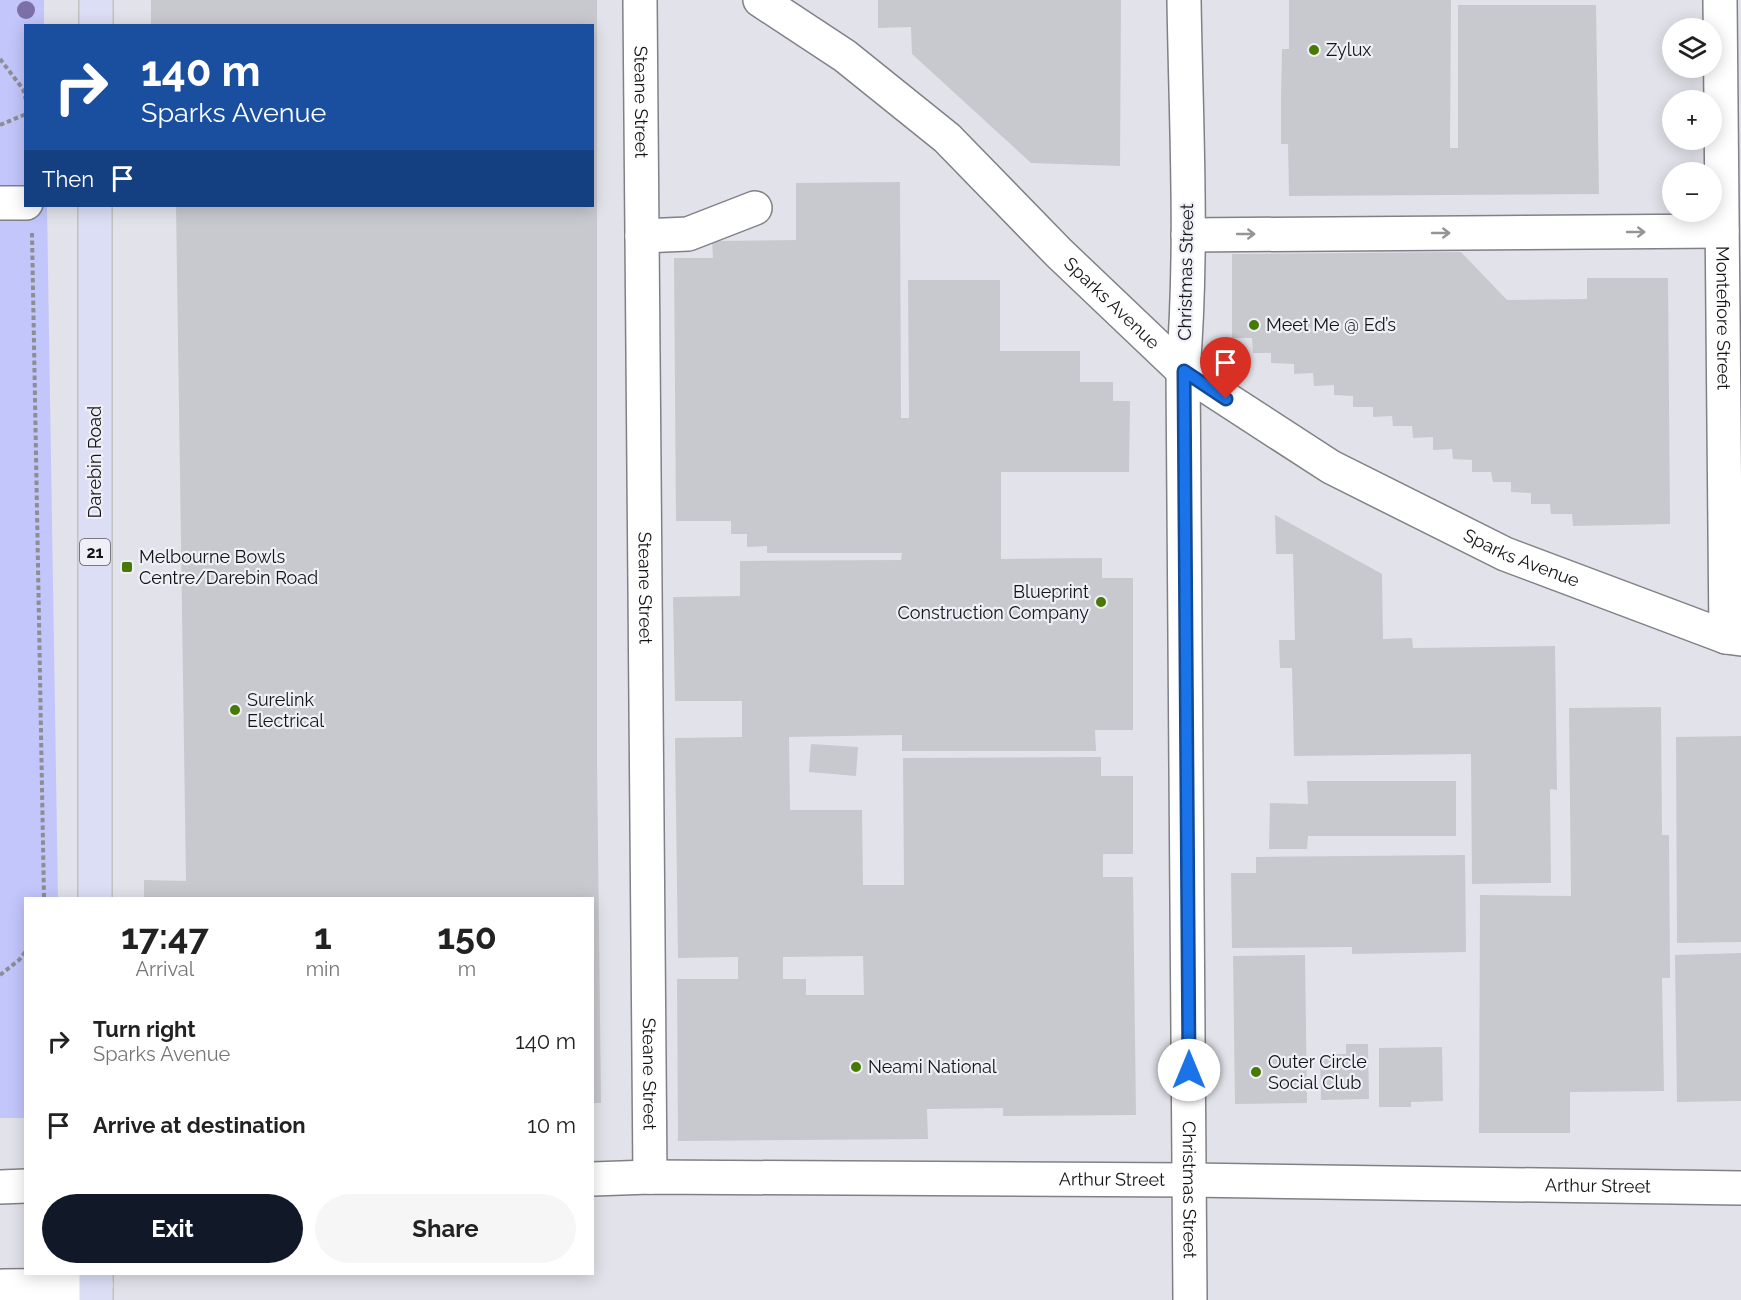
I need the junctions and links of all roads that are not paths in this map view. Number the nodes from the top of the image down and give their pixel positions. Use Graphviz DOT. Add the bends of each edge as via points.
graph roads {
  1 [pos="96,0"];
  2 [pos="640,0"];
  3 [pos="760,0"];
  4 [pos="1184,0"];
  5 [pos="1720,0"];
  6 [pos="96,24"];
  7 [pos="0,203"];
  8 [pos="24,203"];
  9 [pos="95,207"];
  10 [pos="755,207"];
  11 [pos="1722,231"];
  12 [pos="1188,235"];
  13 [pos="642,236"];
  14 [pos="1184,371"];
  15 [pos="1734,638"];
  16 [pos="95,897"];
  17 [pos="650,1177"];
  18 [pos="594,1179"];
  19 [pos="1190,1180"];
  20 [pos="24,1186"];
  21 [pos="0,1187"];
  22 [pos="1741,1188"];
  23 [pos="3,1286"];
  24 [pos="96,1286"];
  25 [pos="1190,1300"];
  1 -- 6 [label="main road"];
  2 -- 13 [label="street, Steane Street"];
  3 -- 14 [label="street, Sparks Avenue" via="845,56 947,138 1059,253"];
  4 -- 12 [label="street, Christmas Street"];
  5 -- 11 [label="street, Montefiore Street"];
  7 -- 8 [label="street"];
  9 -- 16 [label="main road, Darebin Road / 21"];
  10 -- 13 [label="street" via="688,234"];
  12 -- 11 [label="street, one-way"];
  11 -- 15 [label="street, Montefiore Street"];
  12 -- 14 [label="street, Christmas Street"];
  13 -- 17 [label="street, Steane Street"];
  14 -- 15 [label="street, Sparks Avenue" via="1331,467 1505,554"];
  14 -- 19 [label="street, Christmas Street"];
  17 -- 18 [label="street, Arthur Street"];
  17 -- 19 [label="street, Arthur Street"];
  19 -- 22 [label="street, Arthur Street"];
  19 -- 25 [label="street, Christmas Street"];
  20 -- 21 [label="street"];
  23 -- 24 [label="street"];
}
